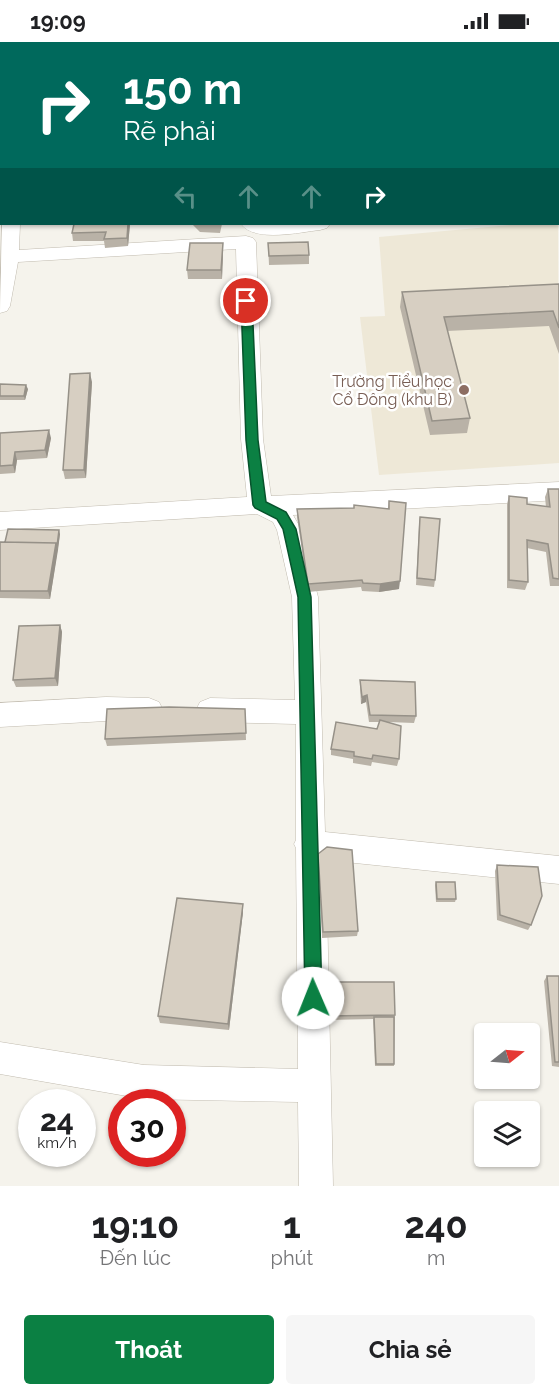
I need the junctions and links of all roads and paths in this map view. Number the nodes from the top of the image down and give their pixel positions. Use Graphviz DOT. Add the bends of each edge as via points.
graph roads {
  1 [pos="10,225"];
  2 [pos="310,225"];
  3 [pos="248,233"];
  4 [pos="5,256"];
  5 [pos="0,306"];
  6 [pos="559,491"];
  7 [pos="260,505"];
  8 [pos="0,521"];
  9 [pos="309,712"];
  10 [pos="0,716"];
  11 [pos="309,844"];
  12 [pos="559,870"];
  13 [pos="0,1058"];
  14 [pos="315,1086"];
  15 [pos="316,1186"];
  1 -- 4 [label="street"];
  2 -- 3 [label="street" via="257,227"];
  3 -- 4 [label="street"];
  3 -- 7 [label="street" via="252,440"];
  4 -- 5 [label="street"];
  6 -- 7 [label="street"];
  7 -- 8 [label="street"];
  7 -- 9 [label="street" via="281,516 289,529 305,597"];
  9 -- 10 [label="street" via="106,708"];
  9 -- 11 [label="street"];
  11 -- 12 [label="street"];
  11 -- 14 [label="street"];
  13 -- 14 [label="street" via="144,1082"];
  14 -- 15 [label="street"];
}
